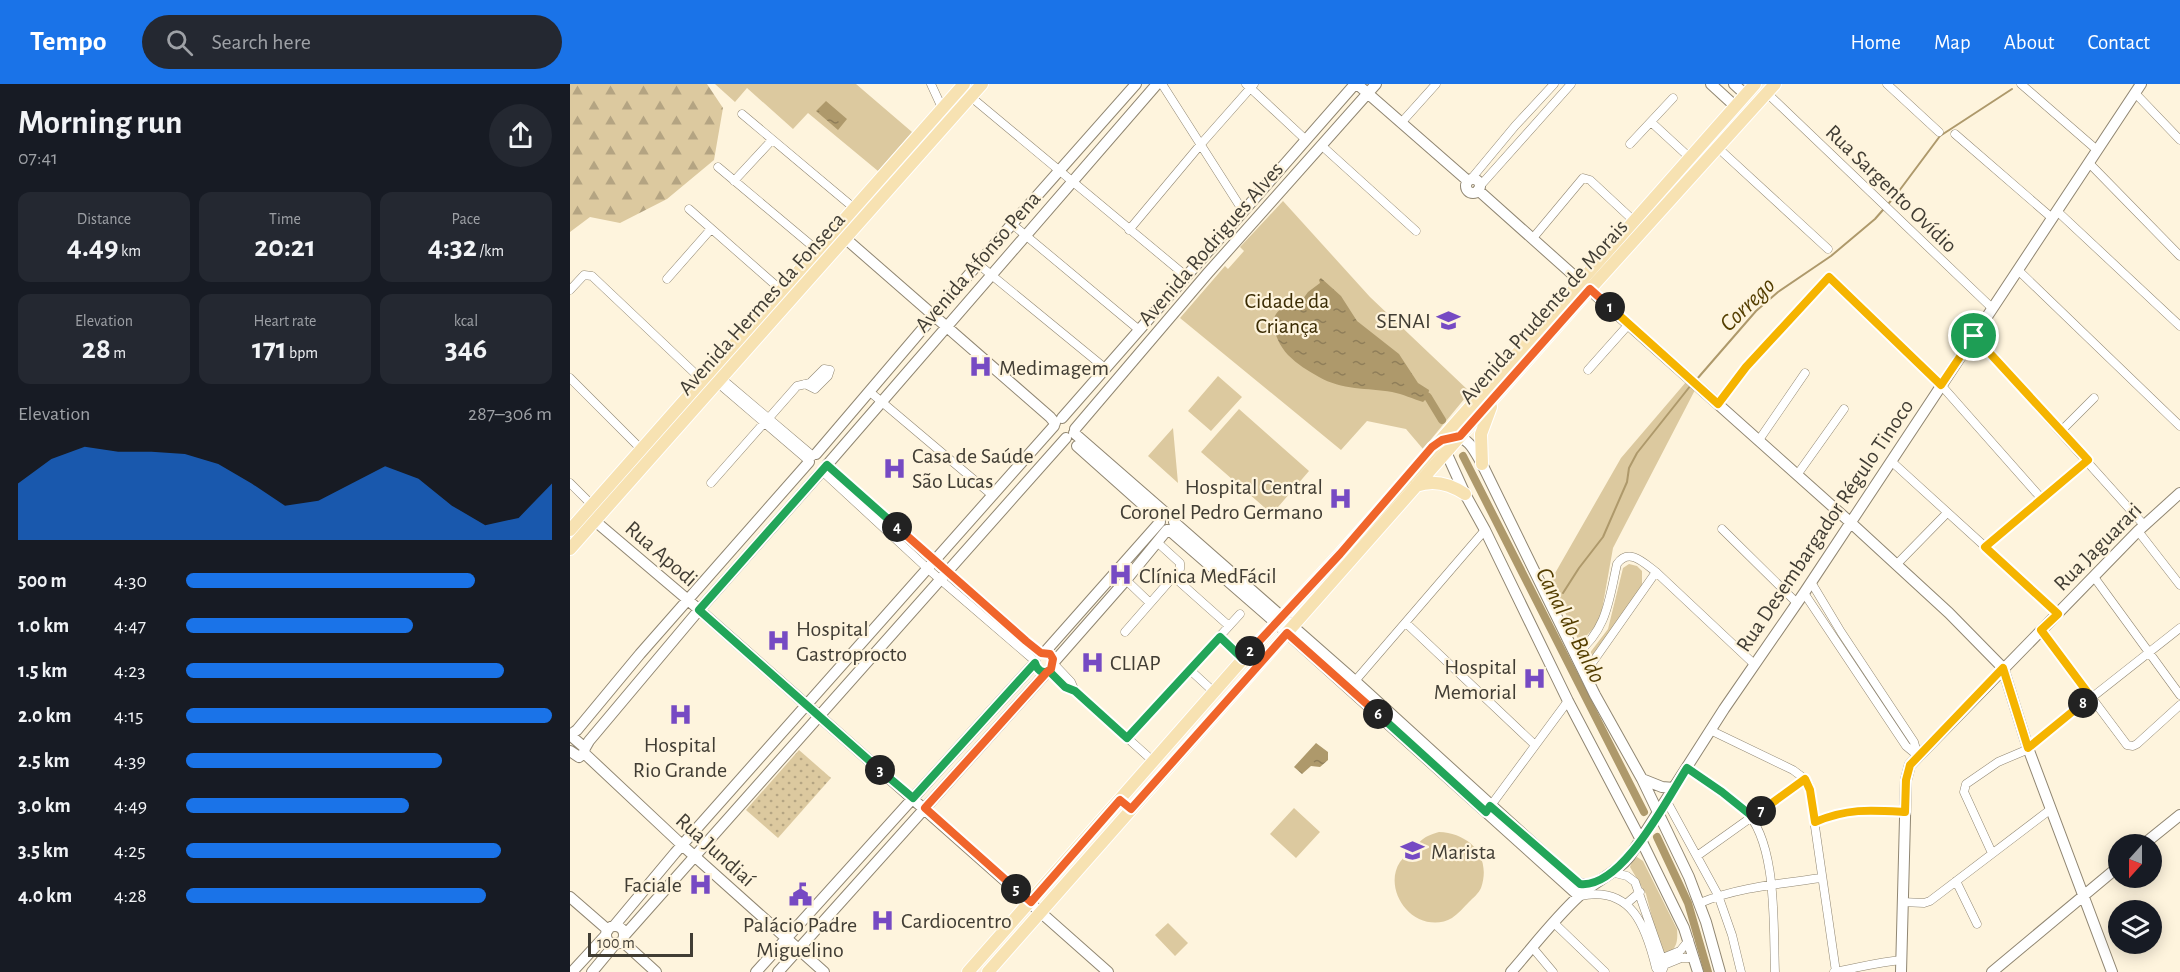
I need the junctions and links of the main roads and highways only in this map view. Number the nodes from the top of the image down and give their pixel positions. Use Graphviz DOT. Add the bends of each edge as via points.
graph roads {
  1 [pos="964,84"];
  2 [pos="982,84"];
  3 [pos="1136,84"];
  4 [pos="1160,84"];
  5 [pos="1356,84"];
  6 [pos="1376,84"];
  7 [pos="1711,84"];
  8 [pos="1732,84"];
  9 [pos="1755,84"];
  10 [pos="1771,89"];
  11 [pos="2138,89"];
  12 [pos="1720,92"];
  13 [pos="1368,94"];
  14 [pos="1746,94"];
  15 [pos="1735,106"];
  16 [pos="1324,119"];
  17 [pos="1337,128"];
  18 [pos="1305,141"];
  19 [pos="1321,150"];
  20 [pos="1253,200"];
  21 [pos="1263,210"];
  22 [pos="846,239"];
  23 [pos="1196,265"];
  24 [pos="1207,274"];
  25 [pos="1580,280"];
  26 [pos="1590,289"];
  27 [pos="933,316"];
  28 [pos="945,327"];
  29 [pos="744,333"];
  30 [pos="754,342"];
  31 [pos="1107,366"];
  32 [pos="1121,375"];
  33 [pos="1502,388"];
  34 [pos="1474,400"];
  35 [pos="1056,421"];
  36 [pos="1071,434"];
  37 [pos="1455,437"];
  38 [pos="1432,447"];
  39 [pos="1446,452"];
  40 [pos="812,458"];
  41 [pos="1482,464"];
  42 [pos="824,468"];
  43 [pos="613,481"];
  44 [pos="1415,487"];
  45 [pos="2180,493"];
  46 [pos="1465,494"];
  47 [pos="992,495"];
  48 [pos="984,505"];
  49 [pos="1006,506"];
  50 [pos="997,516"];
  51 [pos="595,521"];
  52 [pos="1850,522"];
  53 [pos="1166,523"];
  54 [pos="570,530"];
  55 [pos="570,549"];
  56 [pos="1340,554"];
  57 [pos="1325,589"];
  58 [pos="688,600"];
  59 [pos="699,610"];
  60 [pos="1279,620"];
  61 [pos="881,621"];
  62 [pos="1289,629"];
  63 [pos="893,632"];
  64 [pos="848,658"];
  65 [pos="1039,658"];
  66 [pos="1051,667"];
  67 [pos="861,668"];
  68 [pos="2003,668"];
  69 [pos="613,687"];
  70 [pos="626,698"];
  71 [pos="806,705"];
  72 [pos="818,716"];
  73 [pos="1188,722"];
  74 [pos="978,726"];
  75 [pos="1199,731"];
  76 [pos="570,735"];
  77 [pos="989,736"];
  78 [pos="578,754"];
  79 [pos="762,754"];
  80 [pos="774,767"];
  81 [pos="1642,779"];
  82 [pos="1674,788"];
  83 [pos="726,795"];
  84 [pos="913,798"];
  85 [pos="1120,800"];
  86 [pos="1624,806"];
  87 [pos="739,807"];
  88 [pos="1656,807"];
  89 [pos="925,808"];
  90 [pos="1131,809"];
  91 [pos="1488,809"];
  92 [pos="2180,815"];
  93 [pos="2156,834"];
  94 [pos="1641,840"];
  95 [pos="682,845"];
  96 [pos="695,856"];
  97 [pos="851,867"];
  98 [pos="2108,876"];
  99 [pos="862,879"];
  100 [pos="1593,884"];
  101 [pos="641,893"];
  102 [pos="1579,896"];
  103 [pos="2085,896"];
  104 [pos="570,897"];
  105 [pos="1031,902"];
  106 [pos="654,904"];
  107 [pos="1041,912"];
  108 [pos="609,930"];
  109 [pos="787,938"];
  110 [pos="621,940"];
  111 [pos="799,950"];
  112 [pos="573,967"];
  113 [pos="592,972"];
  114 [pos="656,972"];
  115 [pos="756,972"];
  116 [pos="778,972"];
  117 [pos="824,972"];
  118 [pos="968,972"];
  119 [pos="987,972"];
  120 [pos="1108,972"];
  121 [pos="1510,972"];
  122 [pos="1698,972"];
  123 [pos="1720,972"];
  124 [pos="1901,972"];
  125 [pos="1992,972"];
  126 [pos="2112,972"];
  1 -- 29 [label="main road, Avenida Hermes da Fonseca"];
  2 -- 22 [label="main road, Avenida Hermes da Fonseca"];
  3 -- 27 [label="main road, Avenida Afonso Pena"];
  4 -- 28 [label="main road, Avenida Afonso Pena"];
  5 -- 13 [label="main road"];
  5 -- 16 [label="main road, Avenida Rodrigues Alves"];
  6 -- 13 [label="main road, Avenida Rodrigues Alves"];
  7 -- 12 [label="main road"];
  8 -- 12 [label="main road"];
  8 -- 14 [label="main road"];
  9 -- 14 [label="main road, Avenida Prudente de Morais"];
  10 -- 26 [label="main road, Avenida Prudente de Morais"];
  11 -- 52 [label="main road, Rua Desembargador Régulo Tinoco"];
  12 -- 15 [label="main road"];
  13 -- 17 [label="main road, Avenida Rodrigues Alves"];
  13 -- 25 [label="main road"];
  14 -- 15 [label="main road, Avenida Prudente de Morais"];
  15 -- 25 [label="main road, Avenida Prudente de Morais"];
  16 -- 17 [label="main road" via="1330,118"];
  16 -- 18 [label="main road, Avenida Rodrigues Alves"];
  17 -- 19 [label="main road, Avenida Rodrigues Alves"];
  18 -- 19 [label="main road" via="1306,151"];
  18 -- 20 [label="main road, Avenida Rodrigues Alves"];
  19 -- 21 [label="main road, Avenida Rodrigues Alves"];
  20 -- 21 [label="main road" via="1257,210"];
  20 -- 23 [label="main road, Avenida Rodrigues Alves"];
  21 -- 24 [label="main road, Avenida Rodrigues Alves"];
  22 -- 27 [label="main road"];
  22 -- 30 [label="main road, Avenida Hermes da Fonseca"];
  23 -- 24 [label="main road"];
  23 -- 31 [label="main road, Avenida Rodrigues Alves"];
  24 -- 32 [label="main road, Avenida Rodrigues Alves"];
  25 -- 26 [label="main road"];
  25 -- 34 [label="main road, Avenida Prudente de Morais"];
  26 -- 33 [label="main road, Avenida Prudente de Morais"];
  26 -- 52 [label="main road"];
  27 -- 28 [label="main road"];
  27 -- 40 [label="main road, Avenida Afonso Pena"];
  28 -- 35 [label="main road"];
  28 -- 42 [label="main road, Avenida Afonso Pena"];
  29 -- 30 [label="main road" via="753,335"];
  29 -- 43 [label="main road, Avenida Hermes da Fonseca"];
  30 -- 51 [label="main road, Avenida Hermes da Fonseca"];
  31 -- 32 [label="main road"];
  31 -- 35 [label="main road, Avenida Rodrigues Alves"];
  32 -- 36 [label="main road, Avenida Rodrigues Alves"];
  33 -- 37 [label="main road, Avenida Prudente de Morais"];
  33 -- 41 [label="main road" via="1484,424"];
  34 -- 37 [label="main road"];
  34 -- 38 [label="main road, Avenida Prudente de Morais"];
  35 -- 36 [label="main road" via="1057,435"];
  35 -- 36 [label="main road" via="1071,420"];
  35 -- 47 [label="main road, Avenida Rodrigues Alves"];
  36 -- 49 [label="main road, Avenida Rodrigues Alves"];
  36 -- 53 [label="main road"];
  37 -- 38 [label="main road"];
  37 -- 39 [label="main road, Avenida Prudente de Morais"];
  37 -- 41 [label="main road" via="1468,442"];
  38 -- 56 [label="main road, Avenida Prudente de Morais"];
  39 -- 44 [label="main road, Avenida Prudente de Morais"];
  39 -- 46 [label="main road"];
  40 -- 42 [label="main road" via="813,470"];
  40 -- 42 [label="main road" via="824,456"];
  40 -- 58 [label="main road, Avenida Afonso Pena"];
  41 -- 81 [label="main road" via="1608,720"];
  42 -- 59 [label="main road, Avenida Afonso Pena"];
  43 -- 51 [label="main road" via="592,514"];
  43 -- 54 [label="main road, Avenida Hermes da Fonseca"];
  44 -- 46 [label="main road" via="1440,483"];
  44 -- 57 [label="main road, Avenida Prudente de Morais"];
  45 -- 68 [label="main road, Rua Jaguarari"];
  46 -- 86 [label="main road"];
  47 -- 48 [label="main road, Avenida Rodrigues Alves"];
  47 -- 49 [label="main road"];
  48 -- 50 [label="main road" via="992,507"];
  48 -- 61 [label="main road, Avenida Rodrigues Alves"];
  49 -- 50 [label="main road, Avenida Rodrigues Alves"];
  50 -- 63 [label="main road, Avenida Rodrigues Alves"];
  51 -- 55 [label="main road, Avenida Hermes da Fonseca"];
  51 -- 58 [label="main road, Rua Apodi"];
  52 -- 68 [label="main road"];
  52 -- 82 [label="main road, Rua Desembargador Régulo Tinoco"];
  53 -- 60 [label="main road"];
  53 -- 65 [label="main road"];
  53 -- 66 [label="main road" via="1157,542"];
  56 -- 57 [label="main road" via="1340,563"];
  56 -- 60 [label="main road, Avenida Prudente de Morais"];
  57 -- 62 [label="main road, Avenida Prudente de Morais"];
  58 -- 59 [label="main road, Rua Apodi"];
  58 -- 69 [label="main road, Avenida Afonso Pena"];
  59 -- 70 [label="main road, Avenida Afonso Pena"];
  59 -- 71 [label="main road, Rua Apodi"];
  60 -- 62 [label="main road"];
  60 -- 73 [label="main road, Avenida Prudente de Morais"];
  61 -- 63 [label="main road"];
  61 -- 64 [label="main road, Avenida Rodrigues Alves"];
  62 -- 75 [label="main road, Avenida Prudente de Morais"];
  62 -- 91 [label="main road"];
  62 -- 91 [label="main road" via="1354,681"];
  63 -- 67 [label="main road, Avenida Rodrigues Alves"];
  64 -- 67 [label="main road"];
  64 -- 71 [label="main road, Avenida Rodrigues Alves"];
  65 -- 66 [label="main road" via="1050,654"];
  65 -- 66 [label="main road" via="1037,669"];
  65 -- 74 [label="main road"];
  66 -- 77 [label="main road"];
  67 -- 72 [label="main road, Avenida Rodrigues Alves"];
  68 -- 103 [label="main road" via="2028,748"];
  68 -- 124 [label="main road, Rua Jaguarari" via="1907,772"];
  69 -- 70 [label="main road"];
  69 -- 76 [label="main road, Avenida Afonso Pena"];
  70 -- 78 [label="main road, Avenida Afonso Pena"];
  71 -- 72 [label="main road, Rua Apodi"];
  71 -- 79 [label="main road, Avenida Rodrigues Alves"];
  72 -- 80 [label="main road, Avenida Rodrigues Alves"];
  72 -- 84 [label="main road, Rua Apodi"];
  73 -- 75 [label="main road"];
  73 -- 85 [label="main road, Avenida Prudente de Morais"];
  74 -- 77 [label="main road"];
  74 -- 84 [label="main road"];
  75 -- 90 [label="main road, Avenida Prudente de Morais"];
  76 -- 78 [label="main road, Rua Jundiaí"];
  77 -- 89 [label="main road"];
  78 -- 95 [label="main road, Rua Jundiaí"];
  79 -- 80 [label="main road"];
  79 -- 83 [label="main road, Avenida Rodrigues Alves"];
  80 -- 87 [label="main road, Avenida Rodrigues Alves"];
  81 -- 82 [label="main road"];
  81 -- 88 [label="main road"];
  82 -- 88 [label="main road, Rua Desembargador Régulo Tinoco" via="1666,801"];
  83 -- 87 [label="main road"];
  83 -- 95 [label="main road, Avenida Rodrigues Alves"];
  84 -- 89 [label="main road, Rua Apodi"];
  84 -- 97 [label="main road"];
  85 -- 90 [label="main road"];
  85 -- 105 [label="main road, Avenida Prudente de Morais"];
  86 -- 88 [label="main road" via="1634,818 1644,822"];
  86 -- 94 [label="main road"];
  87 -- 96 [label="main road, Avenida Rodrigues Alves"];
  88 -- 94 [label="main road, Rua Desembargador Régulo Tinoco"];
  88 -- 123 [label="main road" via="1700,903"];
  89 -- 99 [label="main road"];
  89 -- 105 [label="main road, Rua Apodi"];
  90 -- 107 [label="main road, Avenida Prudente de Morais"];
  91 -- 100 [label="main road" via="1575,881"];
  91 -- 102 [label="main road"];
  92 -- 93 [label="main road"];
  94 -- 100 [label="main road, Rua Desembargador Régulo Tinoco" via="1626,861"];
  94 -- 122 [label="main road" via="1689,940"];
  95 -- 96 [label="main road, Rua Jundiaí"];
  95 -- 101 [label="main road, Avenida Rodrigues Alves"];
  96 -- 106 [label="main road, Avenida Rodrigues Alves"];
  96 -- 109 [label="main road, Rua Jundiaí"];
  97 -- 99 [label="main road"];
  97 -- 109 [label="main road"];
  98 -- 103 [label="main road"];
  99 -- 111 [label="main road"];
  100 -- 102 [label="main road, Rua Desembargador Régulo Tinoco"];
  101 -- 106 [label="main road"];
  101 -- 108 [label="main road, Avenida Rodrigues Alves"];
  102 -- 121 [label="main road, Rua Desembargador Régulo Tinoco"];
  103 -- 125 [label="main road"];
  103 -- 126 [label="main road"];
  104 -- 108 [label="main road"];
  105 -- 107 [label="main road, Rua Apodi"];
  105 -- 118 [label="main road, Avenida Prudente de Morais"];
  106 -- 110 [label="main road, Avenida Rodrigues Alves"];
  107 -- 119 [label="main road, Avenida Prudente de Morais"];
  107 -- 120 [label="main road, Rua Apodi"];
  108 -- 110 [label="main road" via="609,942"];
  108 -- 110 [label="main road" via="620,927"];
  108 -- 112 [label="main road, Avenida Rodrigues Alves"];
  109 -- 111 [label="main road, Rua Jundiaí"];
  109 -- 115 [label="main road"];
  110 -- 113 [label="main road, Avenida Rodrigues Alves"];
  110 -- 114 [label="main road"];
  111 -- 116 [label="main road"];
  111 -- 117 [label="main road, Rua Jundiaí"];
}
